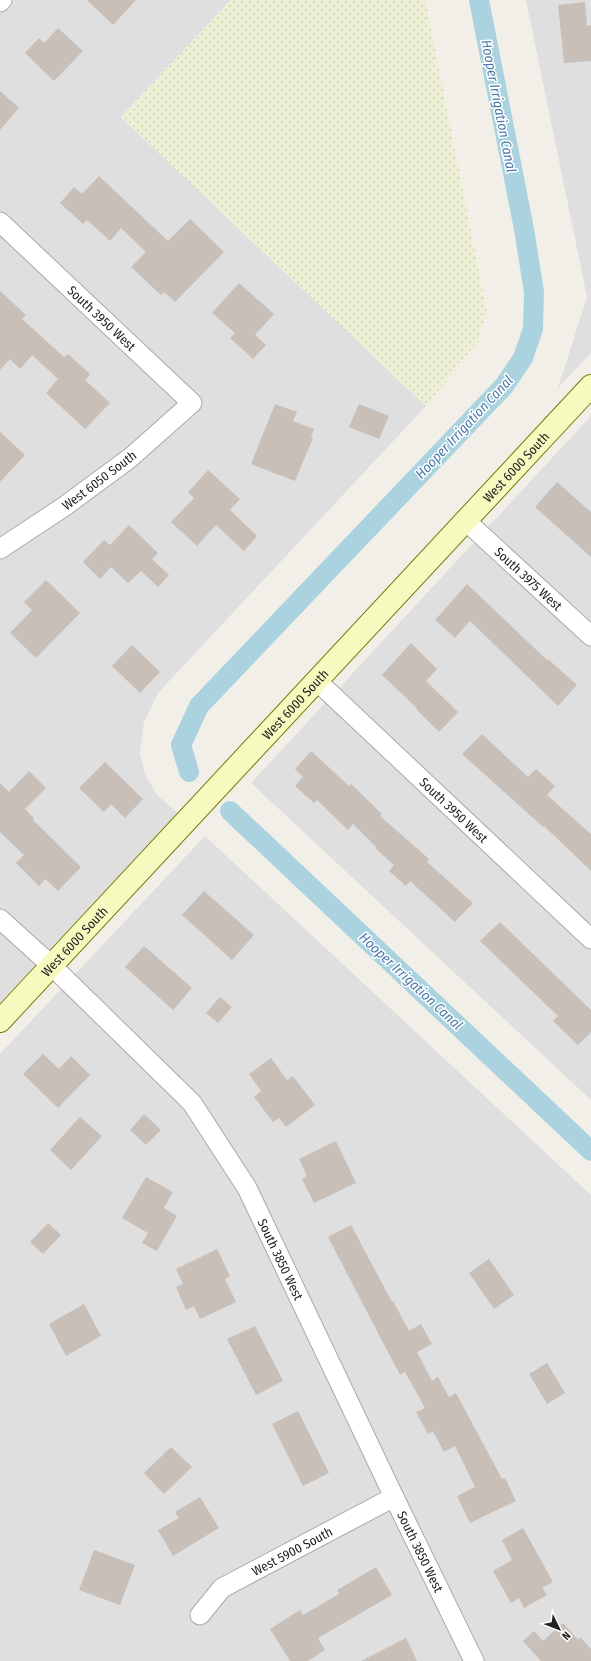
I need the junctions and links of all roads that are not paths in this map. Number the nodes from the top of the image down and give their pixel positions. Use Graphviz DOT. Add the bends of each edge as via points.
graph roads {
  1 [pos="6,228"];
  2 [pos="591,386"];
  3 [pos="192,404"];
  4 [pos="466,521"];
  5 [pos="0,549"];
  6 [pos="591,636"];
  7 [pos="317,681"];
  8 [pos="0,918"];
  9 [pos="591,939"];
  10 [pos="52,966"];
  11 [pos="0,1022"];
  12 [pos="394,1497"];
  13 [pos="200,1615"];
  14 [pos="474,1661"];
  1 -- 3 [label="street, South 3950 West"];
  2 -- 4 [label="street, West 6000 South"];
  3 -- 5 [label="street, West 6050 South" via="130,458 65,506"];
  4 -- 6 [label="street, South 3975 West"];
  4 -- 7 [label="street, West 6000 South"];
  7 -- 9 [label="street, South 3950 West"];
  7 -- 10 [label="street, West 6000 South"];
  8 -- 10 [label="street, South 3850 West"];
  10 -- 11 [label="street, West 6000 South"];
  10 -- 12 [label="street, South 3850 West" via="192,1103 247,1188"];
  12 -- 13 [label="street, West 5900 South" via="222,1588"];
  12 -- 14 [label="street, South 3850 West"];
}
